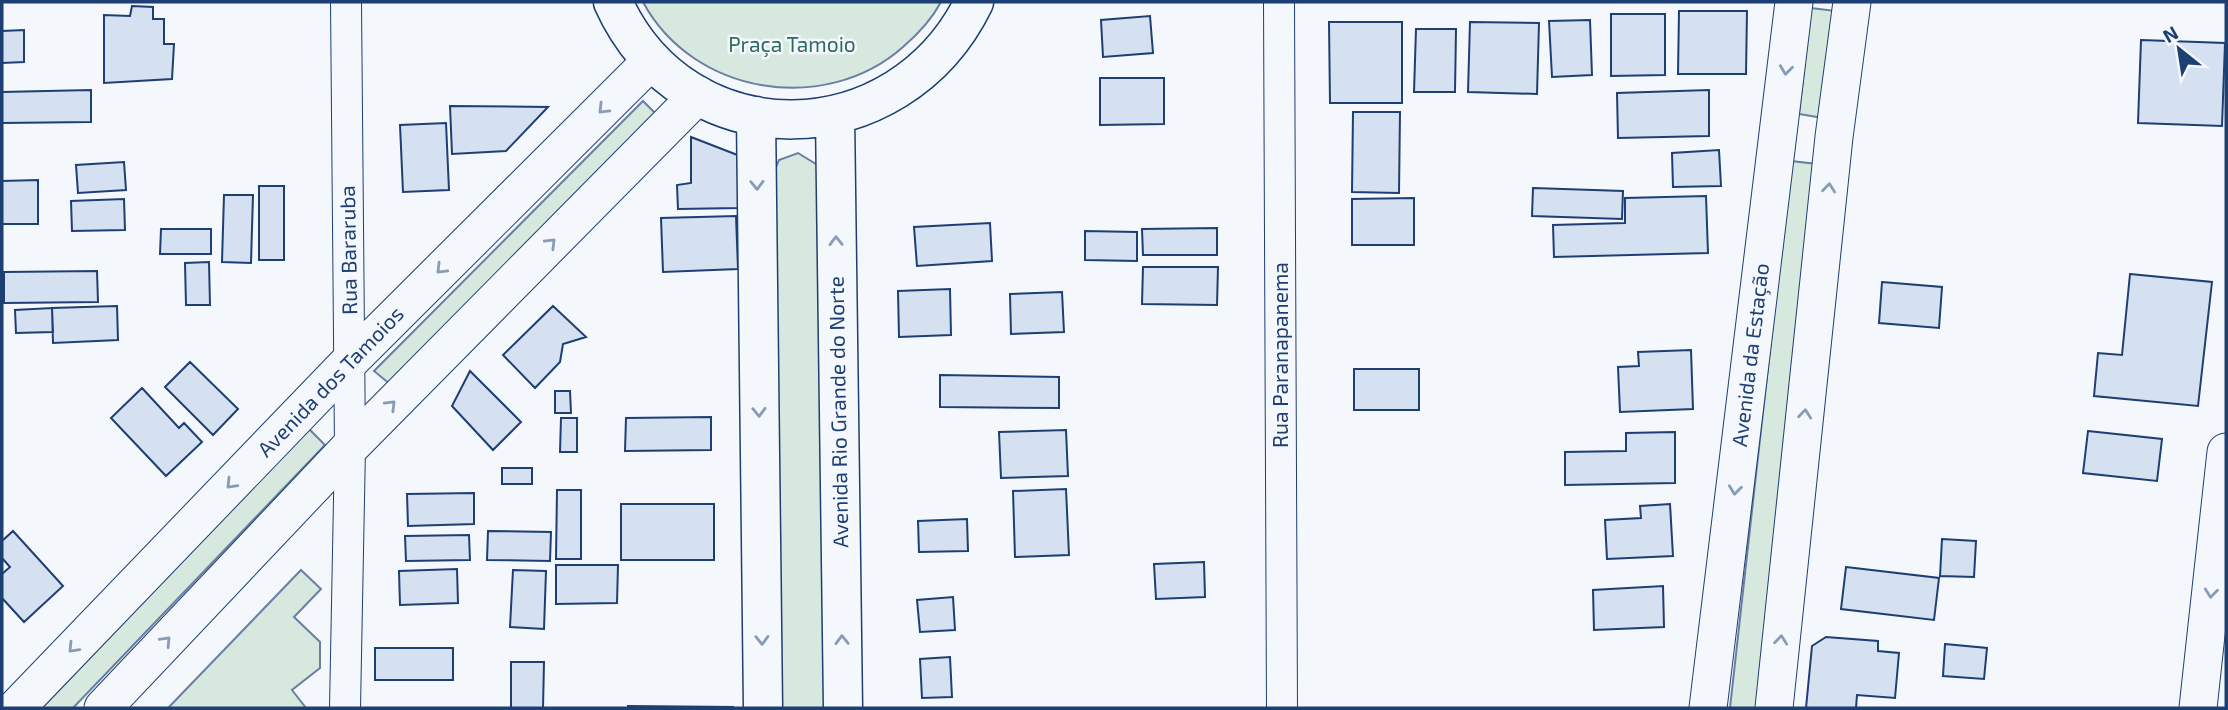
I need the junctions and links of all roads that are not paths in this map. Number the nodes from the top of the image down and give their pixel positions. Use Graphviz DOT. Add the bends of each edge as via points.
graph roads {
  1 [pos="346,2"];
  2 [pos="613,2"];
  3 [pos="974,2"];
  4 [pos="1279,2"];
  5 [pos="1794,2"];
  6 [pos="1852,2"];
  7 [pos="651,61"];
  8 [pos="698,95"];
  9 [pos="835,115"];
  10 [pos="756,117"];
  11 [pos="1779,132"];
  12 [pos="1834,137"];
  13 [pos="350,360"];
  14 [pos="349,447"];
  15 [pos="2226,452"];
  16 [pos="16,708"];
  17 [pos="103,708"];
  18 [pos="345,708"];
  19 [pos="763,708"];
  20 [pos="843,708"];
  21 [pos="1282,708"];
  22 [pos="1709,708"];
  23 [pos="1774,708"];
  24 [pos="2198,708"];
  1 -- 13 [label="street, Rua Bararuba"];
  2 -- 7 [label="main road" via="623,24"];
  3 -- 9 [label="main road" via="951,42 911,81 861,108"];
  4 -- 21 [label="street, Rua Paranapanema"];
  5 -- 11 [label="street, Avenida da Estação, one-way"];
  6 -- 12 [label="street"];
  7 -- 8 [label="main road"];
  7 -- 13 [label="street, Avenida dos Tamoios, one-way"];
  8 -- 10 [label="main road"];
  14 -- 8 [label="street, one-way"];
  9 -- 10 [label="main road" via="782,120"];
  20 -- 9 [label="main road, Avenida Rio Grande do Norte, one-way"];
  10 -- 19 [label="main road, one-way"];
  11 -- 12 [label="street"];
  11 -- 22 [label="street, Avenida da Estação, one-way"];
  23 -- 12 [label="street, one-way"];
  13 -- 14 [label="street, Rua Bararuba"];
  13 -- 16 [label="street, Avenida dos Tamoios, one-way"];
  17 -- 14 [label="street, one-way"];
  14 -- 18 [label="street, Rua Bararuba"];
  15 -- 24 [label="street, one-way"];
}
